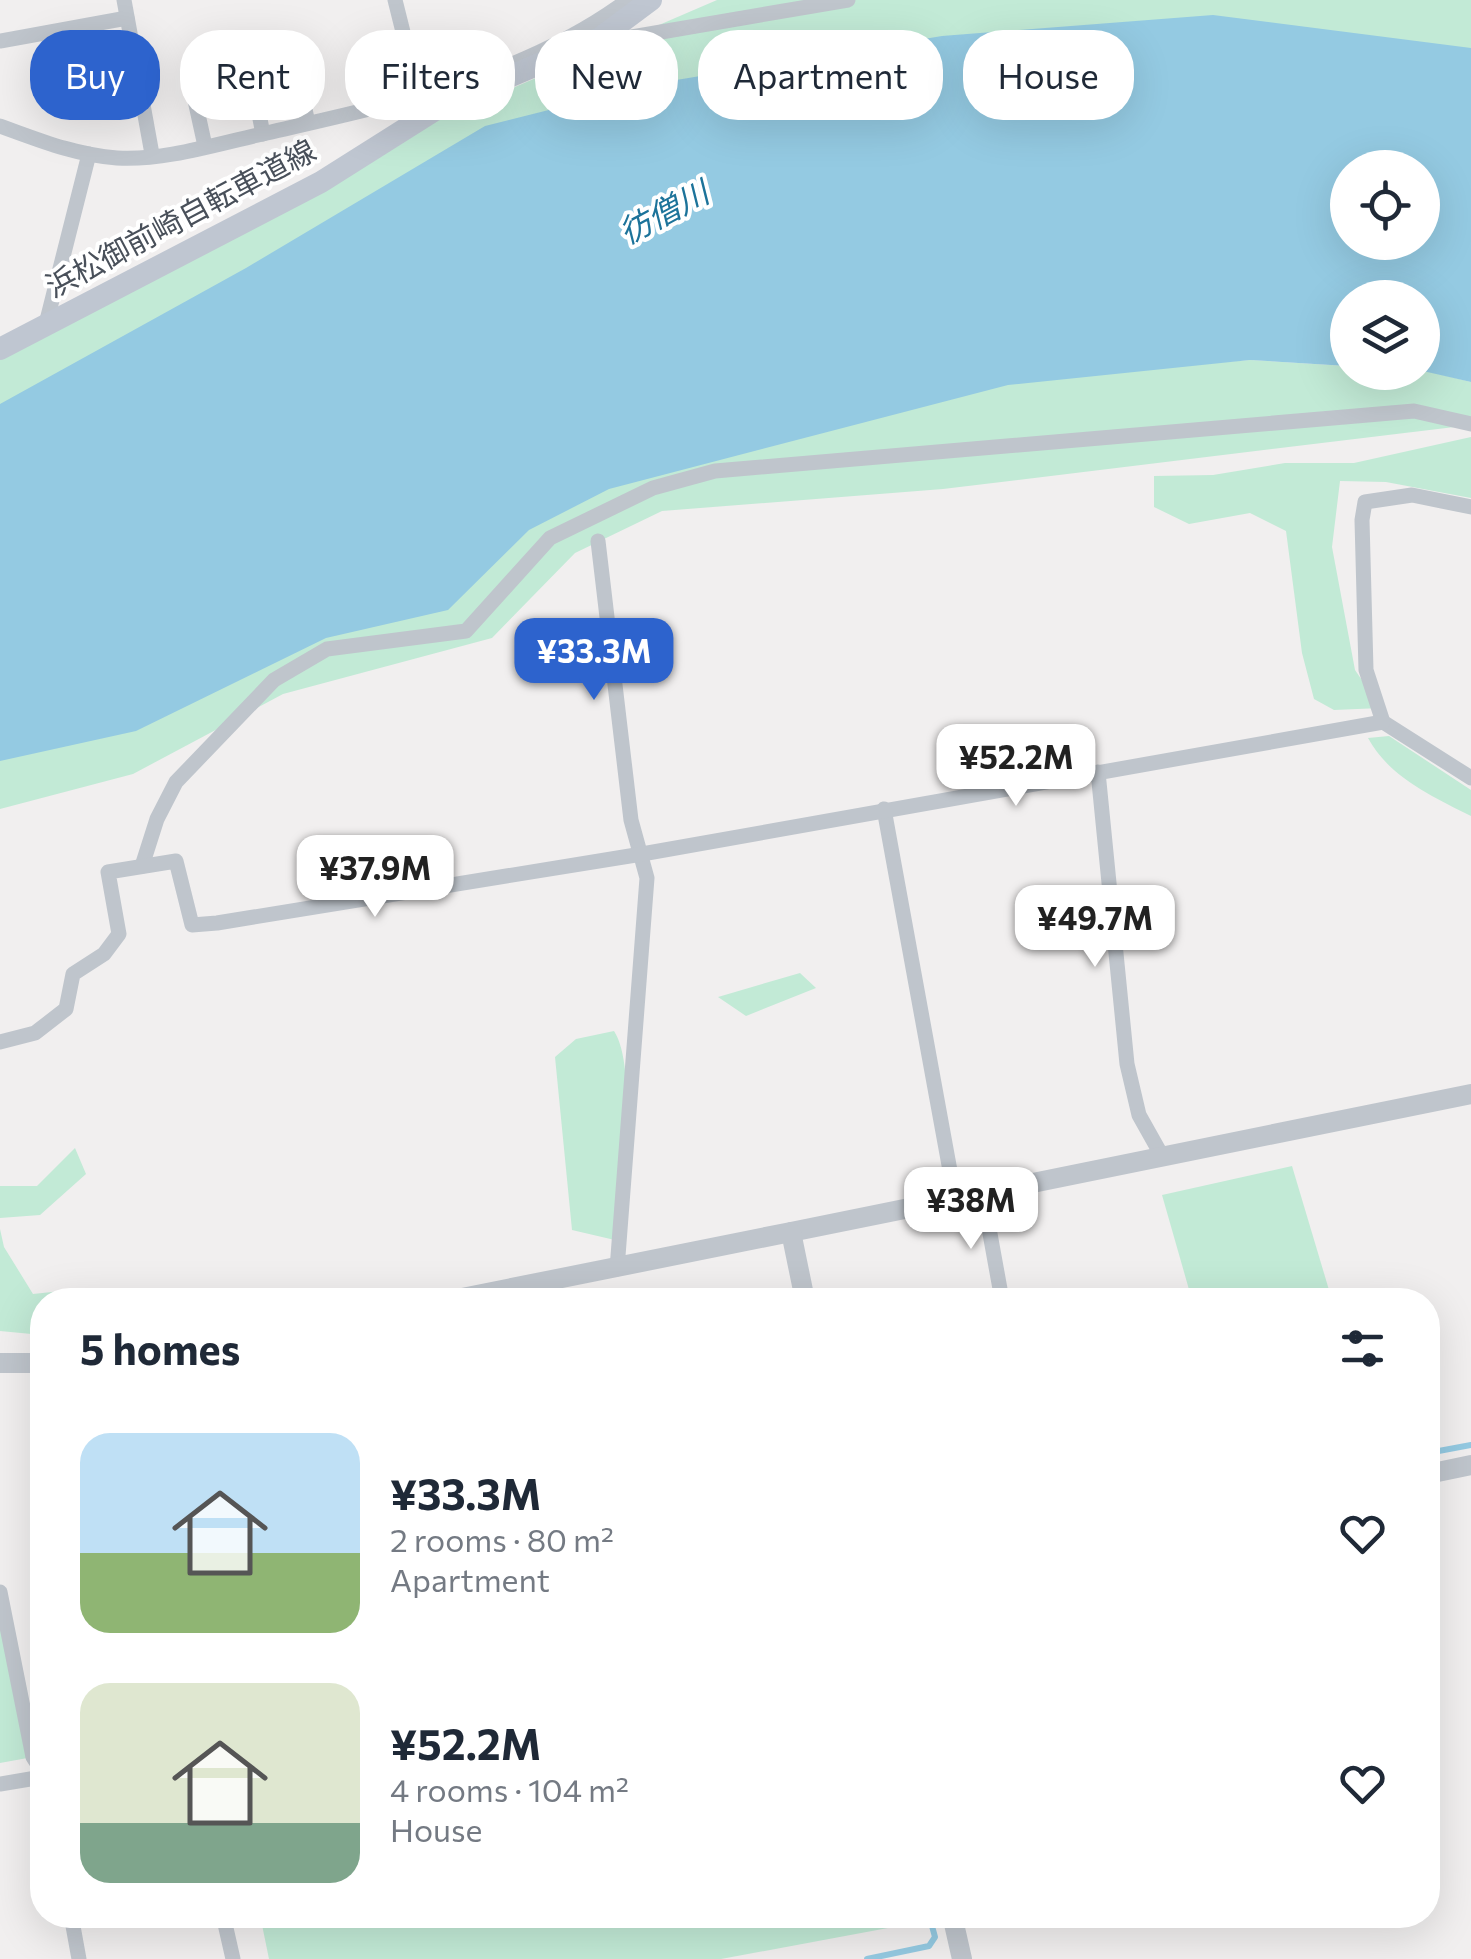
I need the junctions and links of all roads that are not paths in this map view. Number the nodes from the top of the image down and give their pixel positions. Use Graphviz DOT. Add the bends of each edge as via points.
graph roads {
  1 [pos="124,0"];
  2 [pos="395,0"];
  3 [pos="628,0"];
  4 [pos="651,0"];
  5 [pos="848,0"];
  6 [pos="127,18"];
  7 [pos="402,30"];
  8 [pos="598,30"];
  9 [pos="601,30"];
  10 [pos="673,30"];
  11 [pos="0,41"];
  12 [pos="535,61"];
  13 [pos="345,114"];
  14 [pos="199,120"];
  15 [pos="260,120"];
  16 [pos="307,120"];
  17 [pos="308,123"];
  18 [pos="0,126"];
  19 [pos="263,134"];
  20 [pos="205,146"];
  21 [pos="88,154"];
  22 [pos="152,154"];
  23 [pos="46,324"];
  24 [pos="0,349"];
  25 [pos="1471,424"];
  26 [pos="1471,507"];
  27 [pos="598,541"];
  28 [pos="1382,722"];
  29 [pos="1098,772"];
  30 [pos="1471,778"];
  31 [pos="884,809"];
  32 [pos="642,854"];
  33 [pos="142,866"];
  34 [pos="0,1042"];
  35 [pos="1471,1094"];
  36 [pos="1162,1156"];
  37 [pos="983,1195"];
  38 [pos="955,1198"];
  39 [pos="791,1232"];
  40 [pos="617,1268"];
  41 [pos="514,1288"];
  42 [pos="803,1288"];
  43 [pos="1000,1288"];
  44 [pos="0,1363"];
  45 [pos="30,1363"];
  46 [pos="1471,1465"];
  47 [pos="1440,1471"];
  48 [pos="0,1592"];
  49 [pos="30,1737"];
  50 [pos="30,1777"];
  51 [pos="0,1784"];
  52 [pos="73,1928"];
  53 [pos="226,1928"];
  54 [pos="955,1928"];
  55 [pos="79,1959"];
  56 [pos="233,1959"];
  57 [pos="962,1959"];
  1 -- 6 [label="street"];
  2 -- 7 [label="street"];
  3 -- 8 [label="street"];
  4 -- 9 [label="main road, 浜松御前崎自転車道線"];
  5 -- 10 [label="street"];
  6 -- 11 [label="street"];
  6 -- 22 [label="street"];
  12 -- 23 [label="main road, 浜松御前崎自転車道線" via="443,104 320,182"];
  13 -- 17 [label="street"];
  14 -- 20 [label="street"];
  15 -- 19 [label="street"];
  16 -- 17 [label="street"];
  17 -- 19 [label="street"];
  18 -- 21 [label="street"];
  19 -- 20 [label="street"];
  20 -- 22 [label="street"];
  21 -- 22 [label="street"];
  21 -- 23 [label="street"];
  23 -- 24 [label="main road, 浜松御前崎自転車道線"];
  25 -- 33 [label="street" via="1414,410 715,471 653,488 550,538 466,631 327,649 274,680 176,782"];
  26 -- 28 [label="street" via="1412,495 1366,502 1366,670"];
  27 -- 32 [label="street" via="631,820"];
  28 -- 29 [label="street"];
  28 -- 30 [label="street"];
  29 -- 31 [label="street"];
  29 -- 36 [label="street" via="1127,1064 1139,1115"];
  31 -- 32 [label="street"];
  31 -- 38 [label="street"];
  32 -- 33 [label="street" via="192,925 176,861"];
  32 -- 40 [label="street" via="647,878"];
  33 -- 34 [label="street" via="108,872 118,934 104,954 73,974 66,1009 34,1033"];
  35 -- 36 [label="street"];
  36 -- 37 [label="street"];
  37 -- 38 [label="street"];
  37 -- 43 [label="street"];
  38 -- 39 [label="street"];
  39 -- 40 [label="street"];
  39 -- 42 [label="street"];
  40 -- 41 [label="street"];
  44 -- 45 [label="street"];
  46 -- 47 [label="street"];
  48 -- 49 [label="street"];
  50 -- 51 [label="street"];
  52 -- 55 [label="street"];
  53 -- 56 [label="street"];
  54 -- 57 [label="street"];
}
